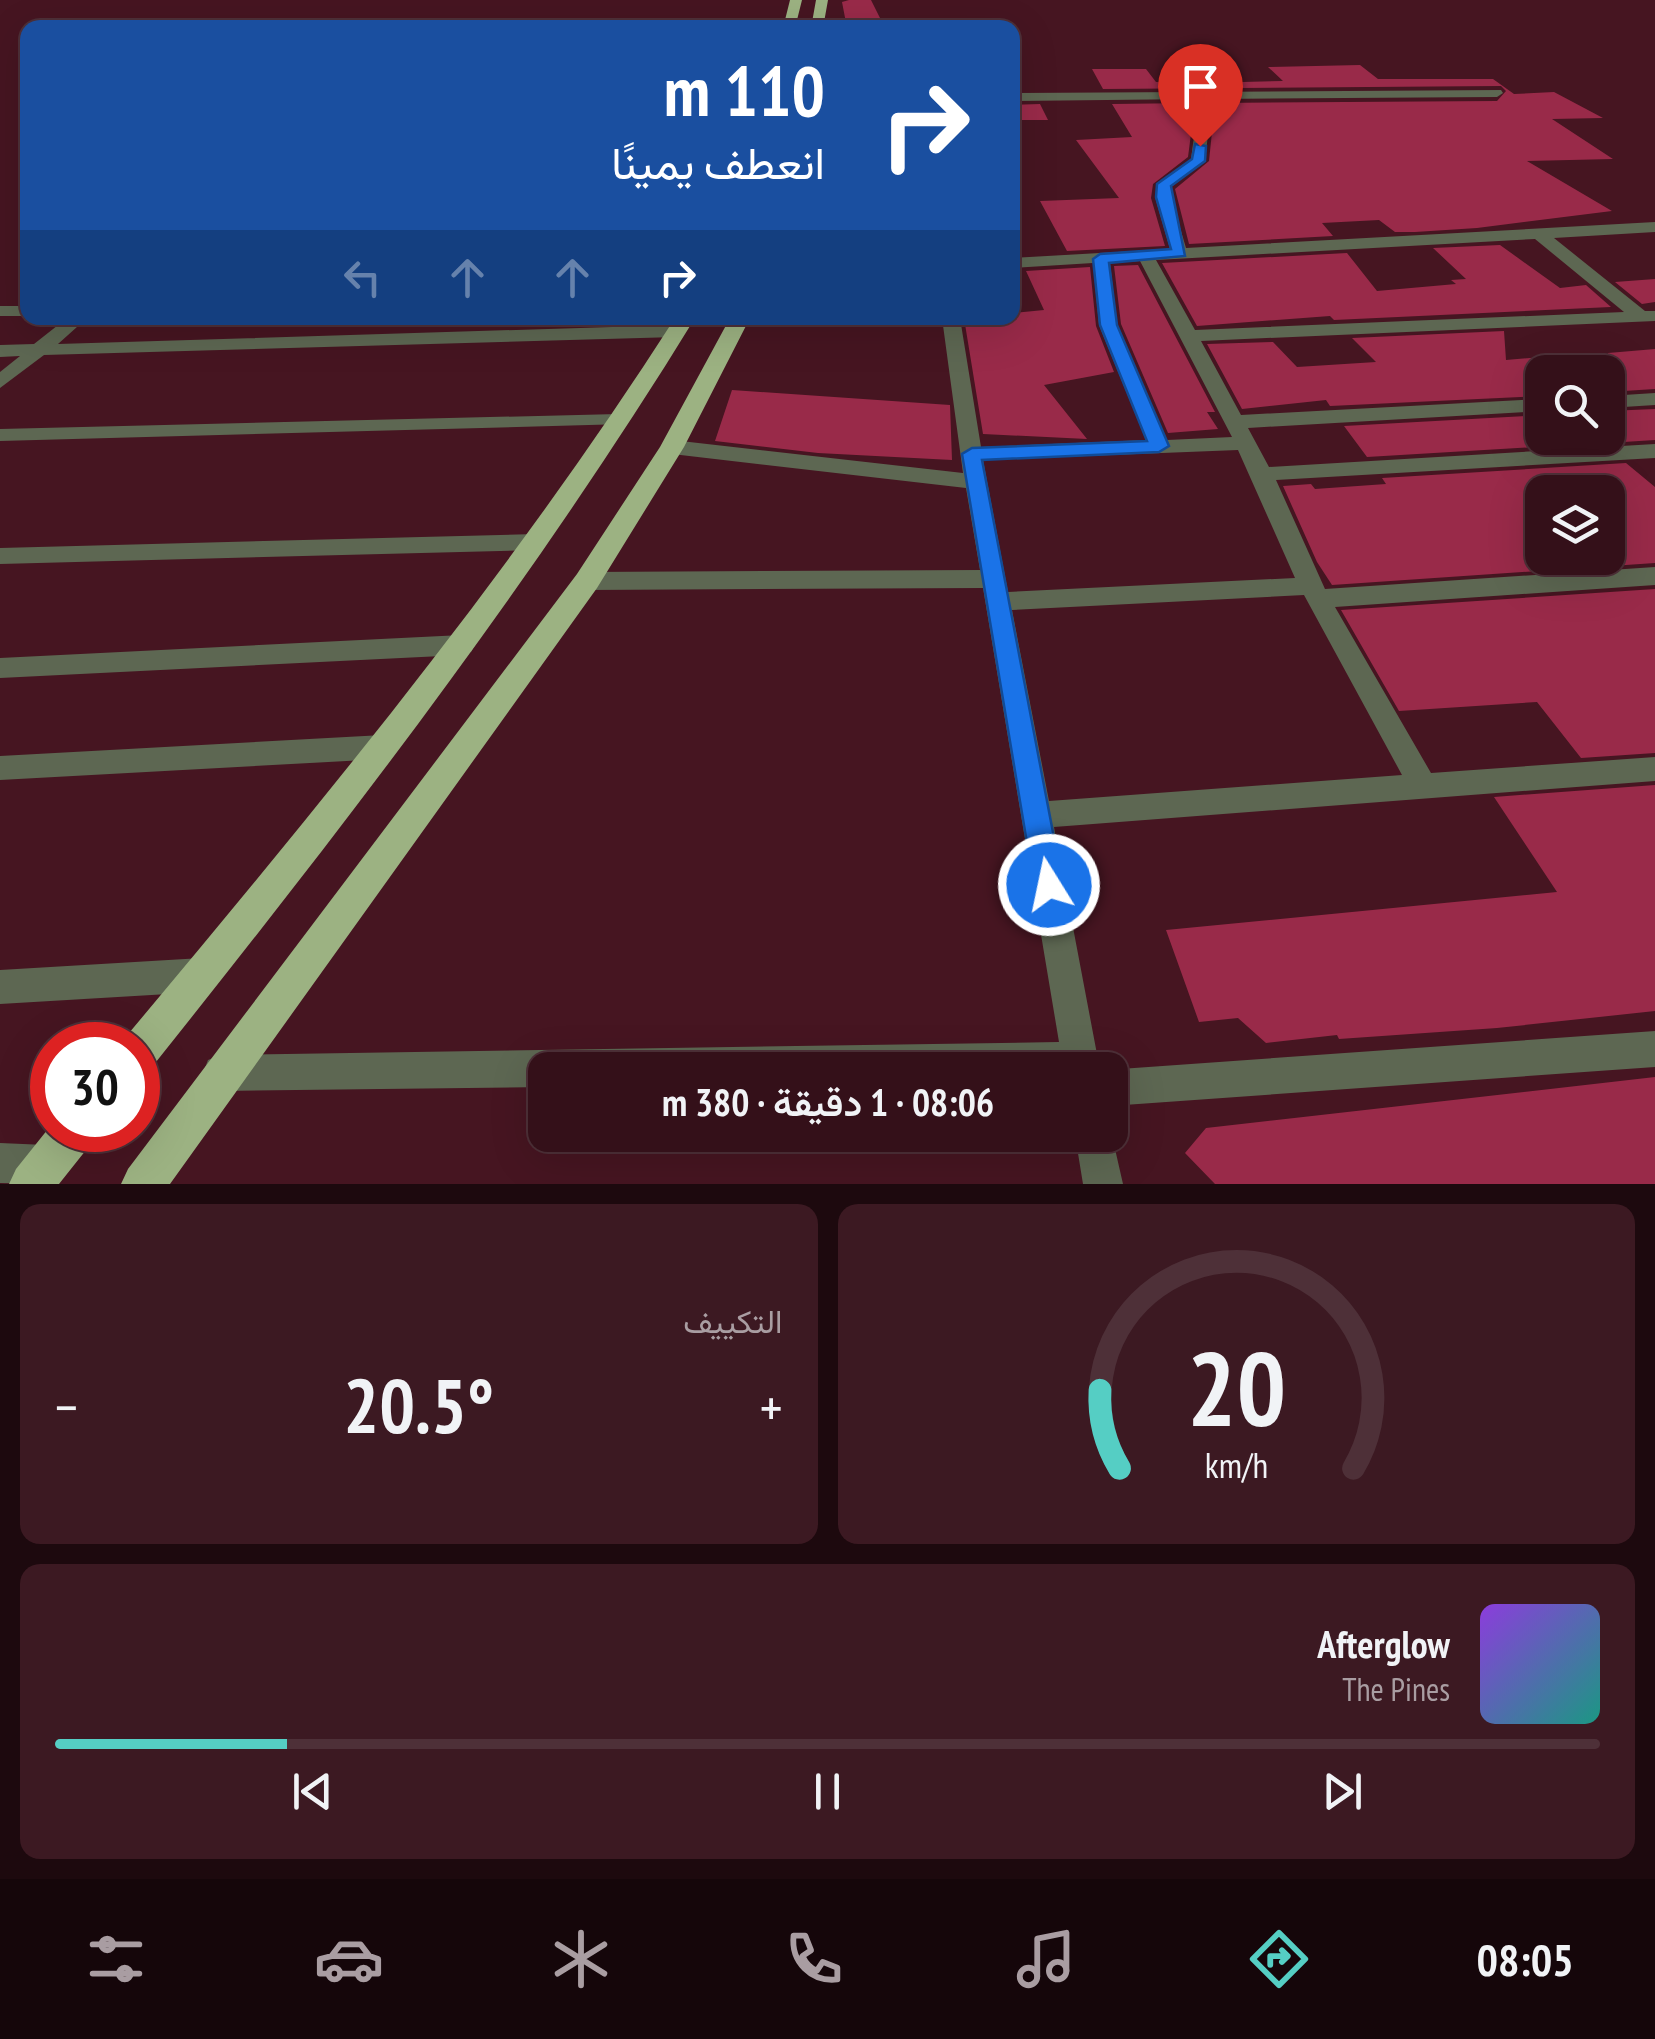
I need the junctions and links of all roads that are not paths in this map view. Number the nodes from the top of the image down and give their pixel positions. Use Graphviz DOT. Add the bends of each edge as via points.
graph roads {
  1 [pos="1497,93"];
  2 [pos="1020,96"];
  3 [pos="1206,96"];
  4 [pos="1655,228"];
  5 [pos="1538,234"];
  6 [pos="1179,253"];
  7 [pos="1146,256"];
  8 [pos="1100,259"];
  9 [pos="1020,263"];
  10 [pos="1648,316"];
  11 [pos="69,325"];
  12 [pos="655,325"];
  13 [pos="679,325"];
  14 [pos="736,325"];
  15 [pos="952,325"];
  16 [pos="1190,336"];
  17 [pos="0,350"];
  18 [pos="38,350"];
  19 [pos="0,382"];
  20 [pos="1655,399"];
  21 [pos="1625,401"];
  22 [pos="1525,407"];
  23 [pos="618,420"];
  24 [pos="1240,432"];
  25 [pos="0,435"];
  26 [pos="1159,446"];
  27 [pos="672,447"];
  28 [pos="1655,452"];
  29 [pos="974,468"];
  30 [pos="1262,474"];
  31 [pos="536,542"];
  32 [pos="0,556"];
  33 [pos="1655,576"];
  34 [pos="587,581"];
  35 [pos="996,590"];
  36 [pos="1314,592"];
  37 [pos="462,645"];
  38 [pos="0,668"];
  39 [pos="384,747"];
  40 [pos="0,768"];
  41 [pos="1655,769"];
  42 [pos="1422,784"];
  43 [pos="1036,815"];
  44 [pos="202,975"];
  45 [pos="0,987"];
  46 [pos="160,1026"];
  47 [pos="1655,1049"];
  48 [pos="1079,1052"];
  49 [pos="528,1071"];
  50 [pos="220,1074"];
  51 [pos="1128,1086"];
  52 [pos="57,1152"];
  53 [pos="1097,1152"];
  54 [pos="0,1162"];
  55 [pos="38,1175"];
  56 [pos="142,1184"];
  57 [pos="1103,1184"];
  1 -- 3 [label="street"];
  2 -- 3 [label="street"];
  3 -- 6 [label="street" via="1198,161 1164,184"];
  4 -- 5 [label="street"];
  5 -- 6 [label="street"];
  5 -- 10 [label="street"];
  6 -- 7 [label="street"];
  7 -- 8 [label="street"];
  7 -- 16 [label="street"];
  8 -- 9 [label="street"];
  8 -- 26 [label="street" via="1108,325"];
  10 -- 16 [label="street"];
  11 -- 18 [label="street"];
  12 -- 18 [label="street"];
  13 -- 23 [label="highway"];
  14 -- 27 [label="highway"];
  15 -- 29 [label="street"];
  16 -- 24 [label="street"];
  17 -- 18 [label="street"];
  18 -- 19 [label="street"];
  20 -- 21 [label="street"];
  22 -- 24 [label="street"];
  23 -- 25 [label="street"];
  23 -- 31 [label="highway"];
  24 -- 26 [label="street"];
  24 -- 30 [label="street"];
  26 -- 29 [label="street"];
  27 -- 29 [label="street"];
  27 -- 34 [label="highway"];
  28 -- 30 [label="street"];
  29 -- 35 [label="street"];
  30 -- 36 [label="street"];
  31 -- 32 [label="street"];
  31 -- 37 [label="highway"];
  33 -- 36 [label="street"];
  34 -- 35 [label="street"];
  34 -- 50 [label="highway"];
  35 -- 36 [label="street"];
  35 -- 43 [label="street"];
  36 -- 42 [label="street"];
  37 -- 38 [label="street"];
  37 -- 39 [label="highway"];
  39 -- 40 [label="street"];
  39 -- 44 [label="highway"];
  41 -- 42 [label="street"];
  42 -- 43 [label="street"];
  43 -- 48 [label="street"];
  44 -- 45 [label="street"];
  44 -- 46 [label="highway"];
  47 -- 51 [label="street"];
  49 -- 50 [label="street"];
  50 -- 56 [label="highway"];
  52 -- 55 [label="highway"];
  53 -- 57 [label="street"];
  54 -- 55 [label="street"];
}
